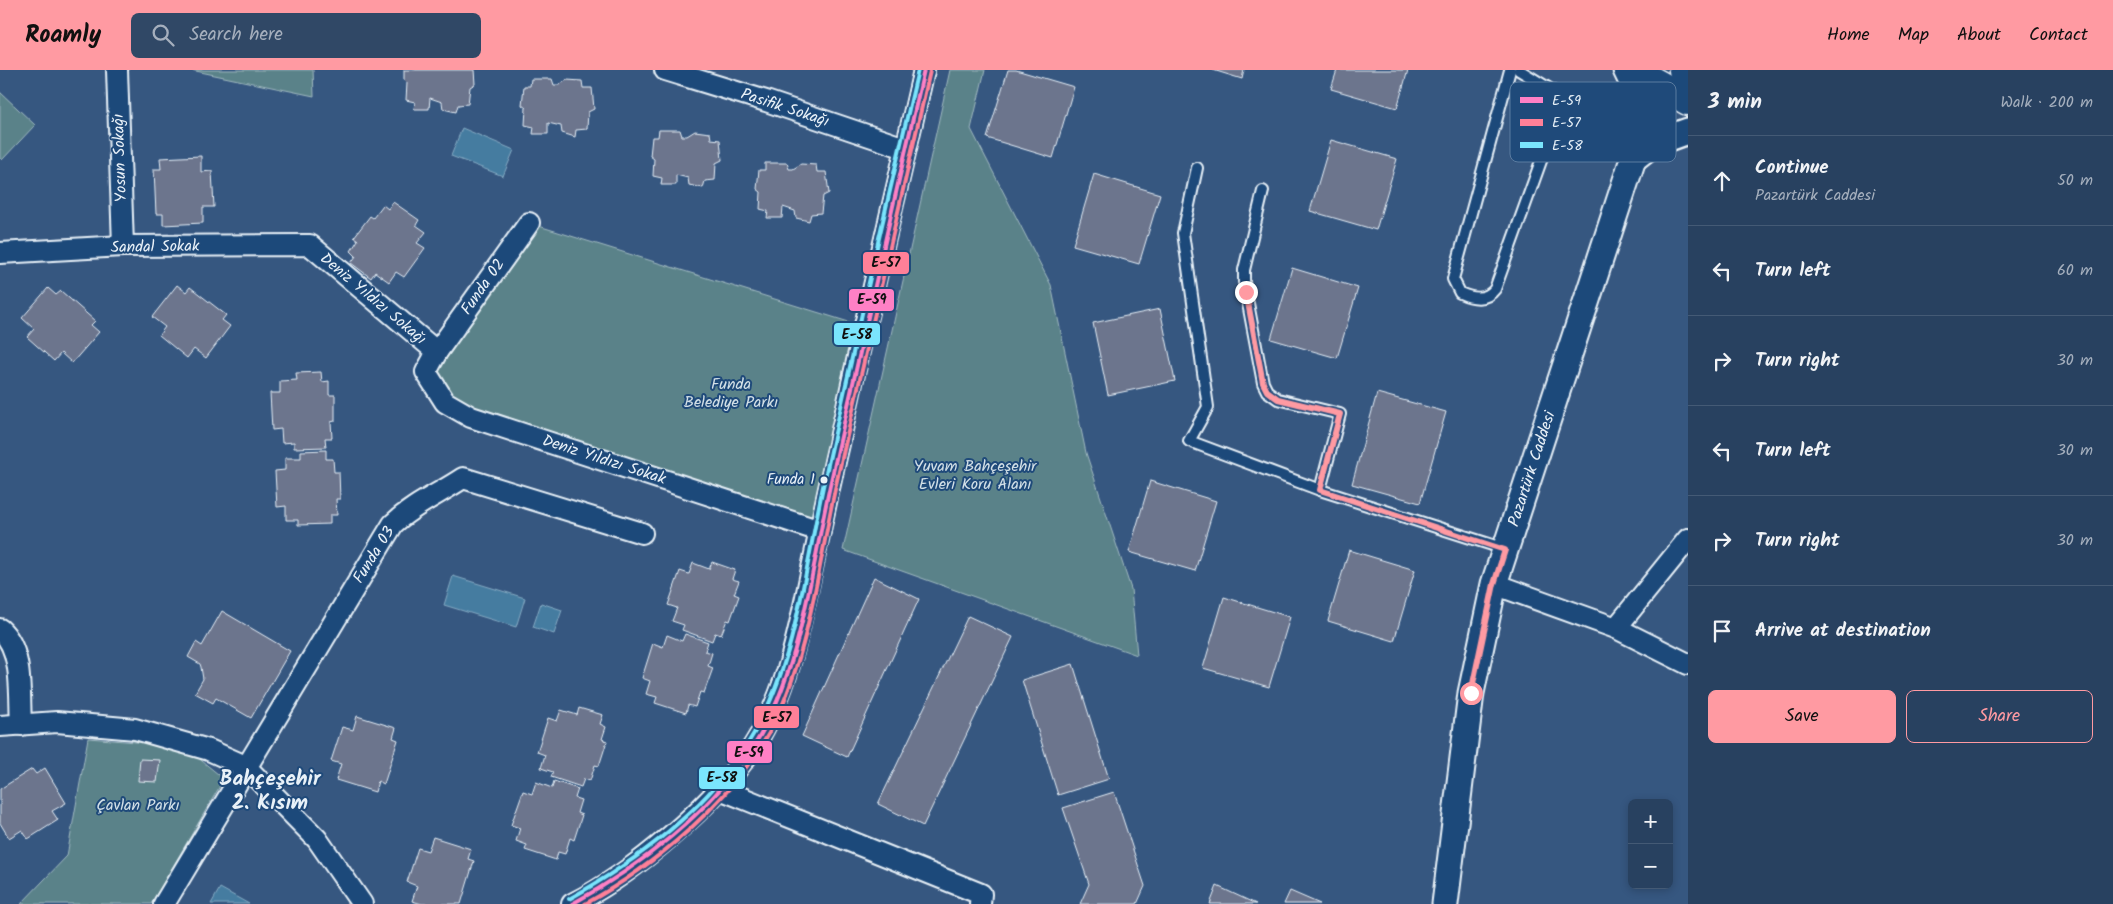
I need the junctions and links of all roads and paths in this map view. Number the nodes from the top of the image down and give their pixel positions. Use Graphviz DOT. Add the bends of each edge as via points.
graph roads {
  1 [pos="117,70"];
  2 [pos="666,70"];
  3 [pos="1510,70"];
  4 [pos="1519,70"];
  5 [pos="1626,70"];
  6 [pos="1633,70"];
  7 [pos="1683,70"];
  8 [pos="921,71"];
  9 [pos="1688,73"];
  10 [pos="1539,82"];
  11 [pos="1631,82"];
  12 [pos="1654,82"];
  13 [pos="1676,94"];
  14 [pos="1688,101"];
  15 [pos="1688,131"];
  16 [pos="1676,135"];
  17 [pos="905,148"];
  18 [pos="1541,162"];
  19 [pos="1632,162"];
  20 [pos="1198,168"];
  21 [pos="1263,190"];
  22 [pos="529,223"];
  23 [pos="310,245"];
  24 [pos="123,246"];
  25 [pos="0,253"];
  26 [pos="437,352"];
  27 [pos="1320,490"];
  28 [pos="820,531"];
  29 [pos="642,533"];
  30 [pos="1688,539"];
  31 [pos="1505,550"];
  32 [pos="1494,584"];
  33 [pos="1616,628"];
  34 [pos="0,629"];
  35 [pos="1688,664"];
  36 [pos="21,725"];
  37 [pos="0,726"];
  38 [pos="245,766"];
  39 [pos="720,789"];
  40 [pos="164,904"];
  41 [pos="362,904"];
  42 [pos="572,904"];
  43 [pos="980,904"];
  44 [pos="1445,904"];
  1 -- 24 [label="street, Yosun Sokağı"];
  2 -- 17 [label="street, Pasifik Sokağı"];
  3 -- 18 [label="lane" via="1452,279 1460,293 1480,298 1496,289"];
  4 -- 10 [label="lane"];
  5 -- 11 [label="street, Pazartürk Caddesi"];
  6 -- 12 [label="main road"];
  7 -- 9 [label="main road"];
  8 -- 17 [label="street"];
  13 -- 14 [label="main road"];
  15 -- 16 [label="street"];
  17 -- 28 [label="street"];
  19 -- 31 [label="street, Pazartürk Caddesi"];
  20 -- 27 [label="lane" via="1183,232 1208,407 1189,441"];
  21 -- 27 [label="lane" via="1244,270 1261,374 1267,391 1278,399 1340,414"];
  22 -- 26 [label="street, Funda 02"];
  23 -- 24 [label="street, Sandal Sokak"];
  23 -- 26 [label="street, Deniz Yıldızı Sokağı"];
  24 -- 25 [label="street, Sandal Sokak"];
  26 -- 28 [label="street, Deniz Yıldızı Sokak" via="426,372 445,402 471,417"];
  27 -- 31 [label="lane"];
  28 -- 39 [label="street" via="798,636 776,701 753,747"];
  29 -- 38 [label="street, Funda 03" via="463,478 409,509 392,524"];
  30 -- 33 [label="street"];
  31 -- 32 [label="street, Pazartürk Caddesi"];
  32 -- 33 [label="street"];
  32 -- 44 [label="street, Pazartürk Caddesi" via="1471,693"];
  33 -- 35 [label="street"];
  34 -- 36 [label="street" via="8,636 17,663"];
  36 -- 37 [label="street"];
  36 -- 38 [label="street" via="57,722 135,729 209,750"];
  38 -- 40 [label="street, Funda 03"];
  38 -- 41 [label="street" via="317,839"];
  39 -- 42 [label="street" via="655,849"];
  39 -- 43 [label="street" via="981,894"];
}
